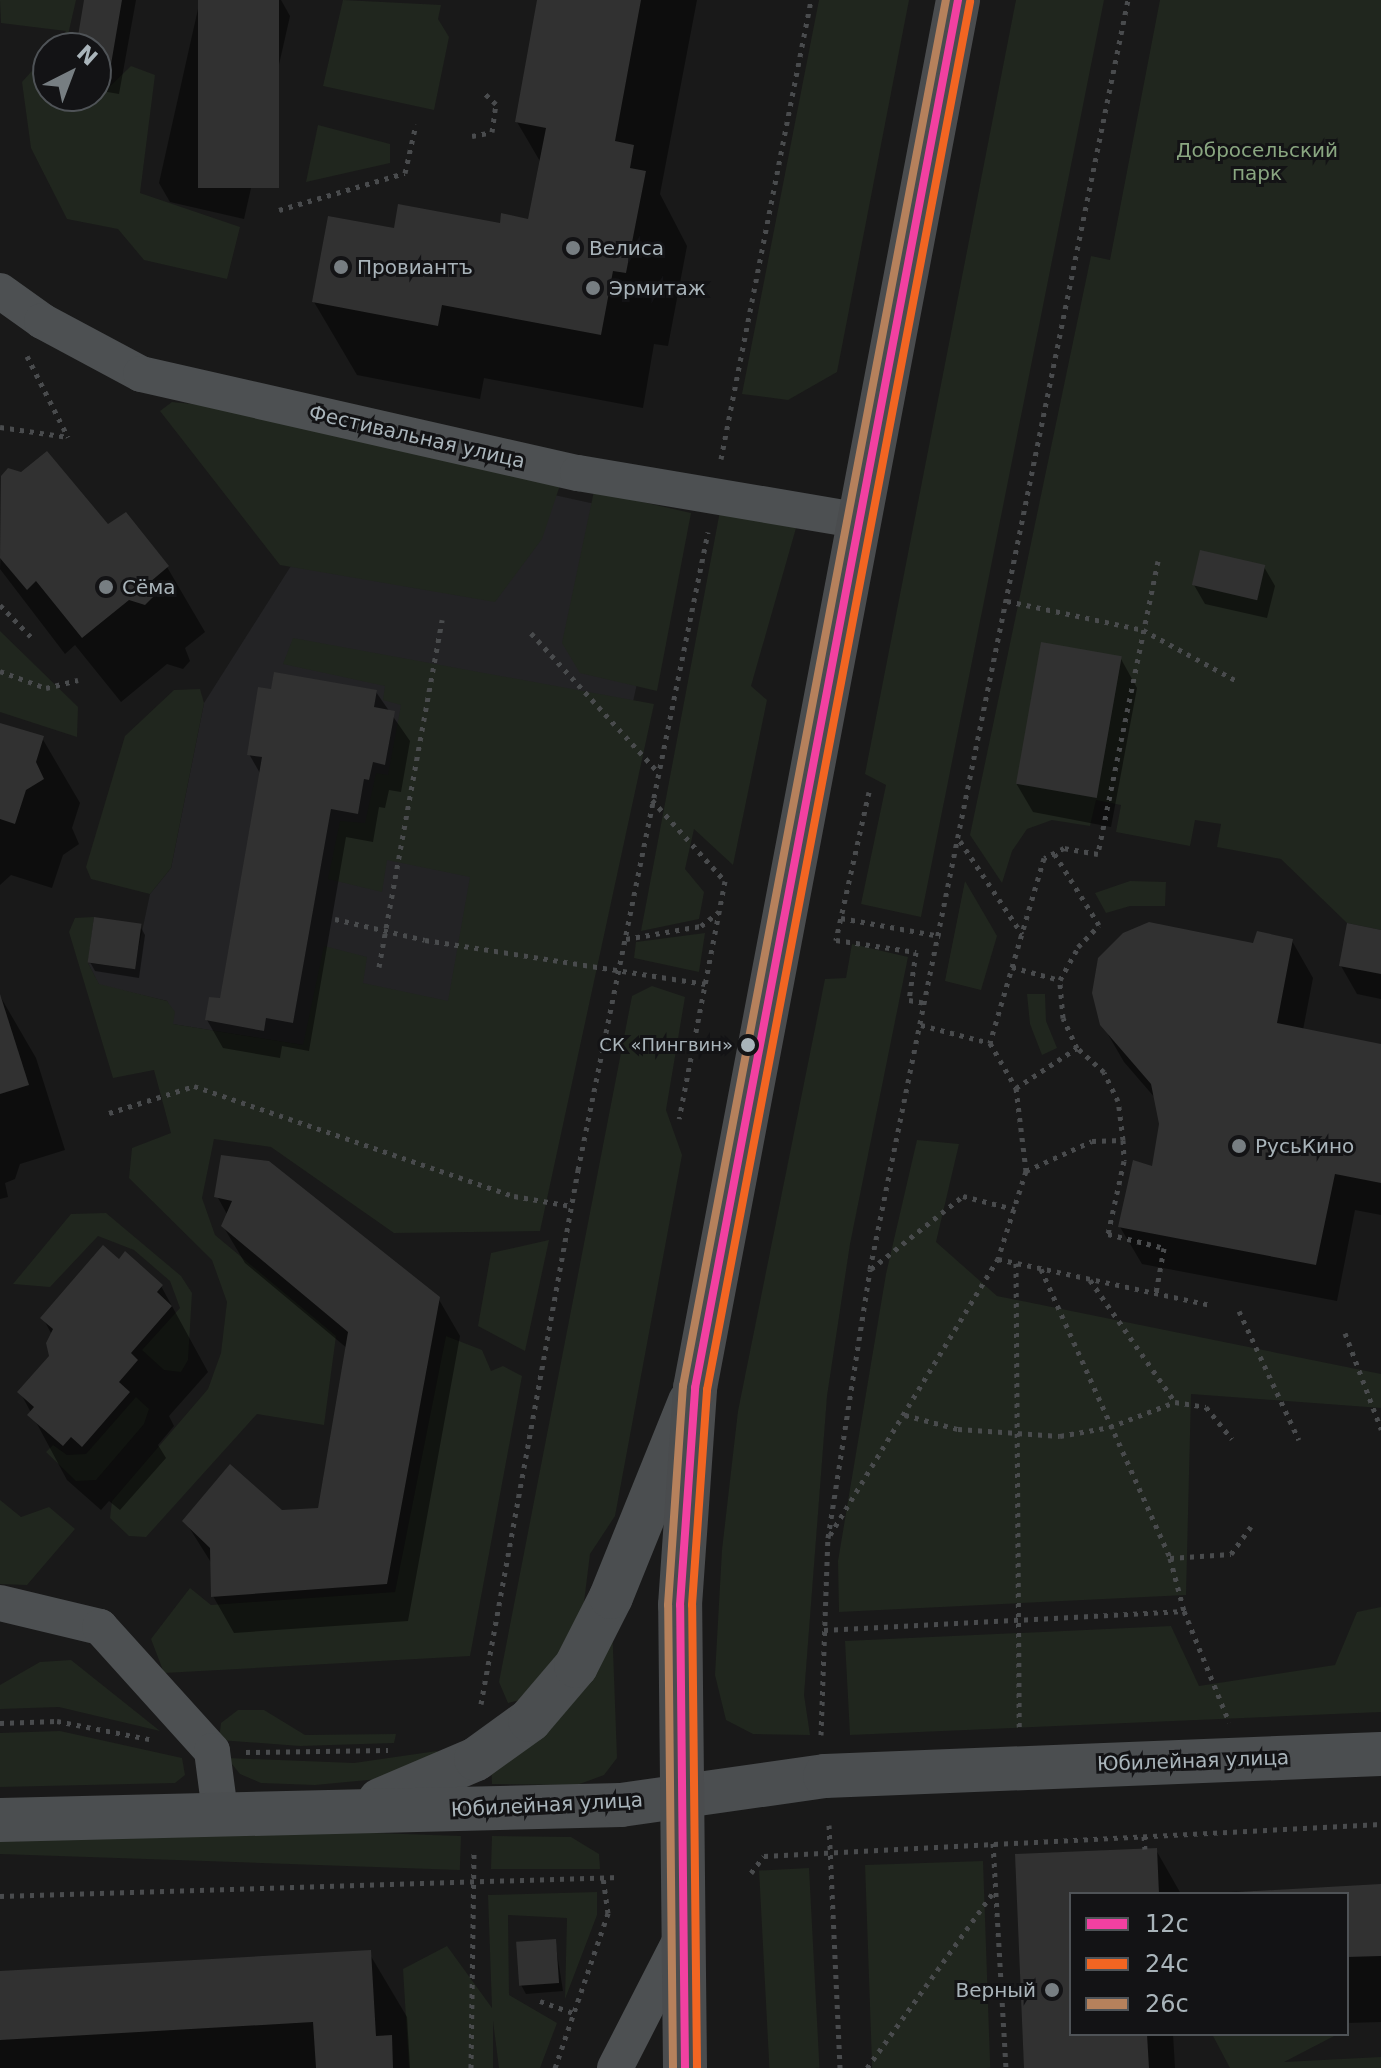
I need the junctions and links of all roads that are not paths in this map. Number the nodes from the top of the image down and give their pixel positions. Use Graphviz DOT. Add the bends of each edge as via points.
graph roads {
  1 [pos="958,0"];
  2 [pos="0,291"];
  3 [pos="857,520"];
  4 [pos="695,1388"];
  5 [pos="0,1603"];
  6 [pos="1381,1754"];
  7 [pos="680,1797"];
  8 [pos="220,1812"];
  9 [pos="340,1813"];
  10 [pos="0,1820"];
  11 [pos="681,1939"];
  12 [pos="615,2068"];
  13 [pos="685,2068"];
  1 -- 3 [label="main road"];
  2 -- 3 [label="street, Фестивальная улица" via="42,321 141,374 578,473"];
  3 -- 4 [label="main road"];
  4 -- 7 [label="main road" via="680,1605"];
  4 -- 9 [label="main road" via="611,1597 576,1666 530,1720 476,1759 415,1789"];
  5 -- 8 [label="street" via="100,1627 212,1751"];
  6 -- 7 [label="main road, Юбилейная улица" via="825,1776"];
  7 -- 9 [label="main road, Юбилейная улица" via="621,1805"];
  7 -- 11 [label="main road"];
  8 -- 9 [label="main road, Юбилейная улица"];
  8 -- 10 [label="main road, Юбилейная улица"];
  11 -- 12 [label="street"];
  11 -- 13 [label="main road"];
}
